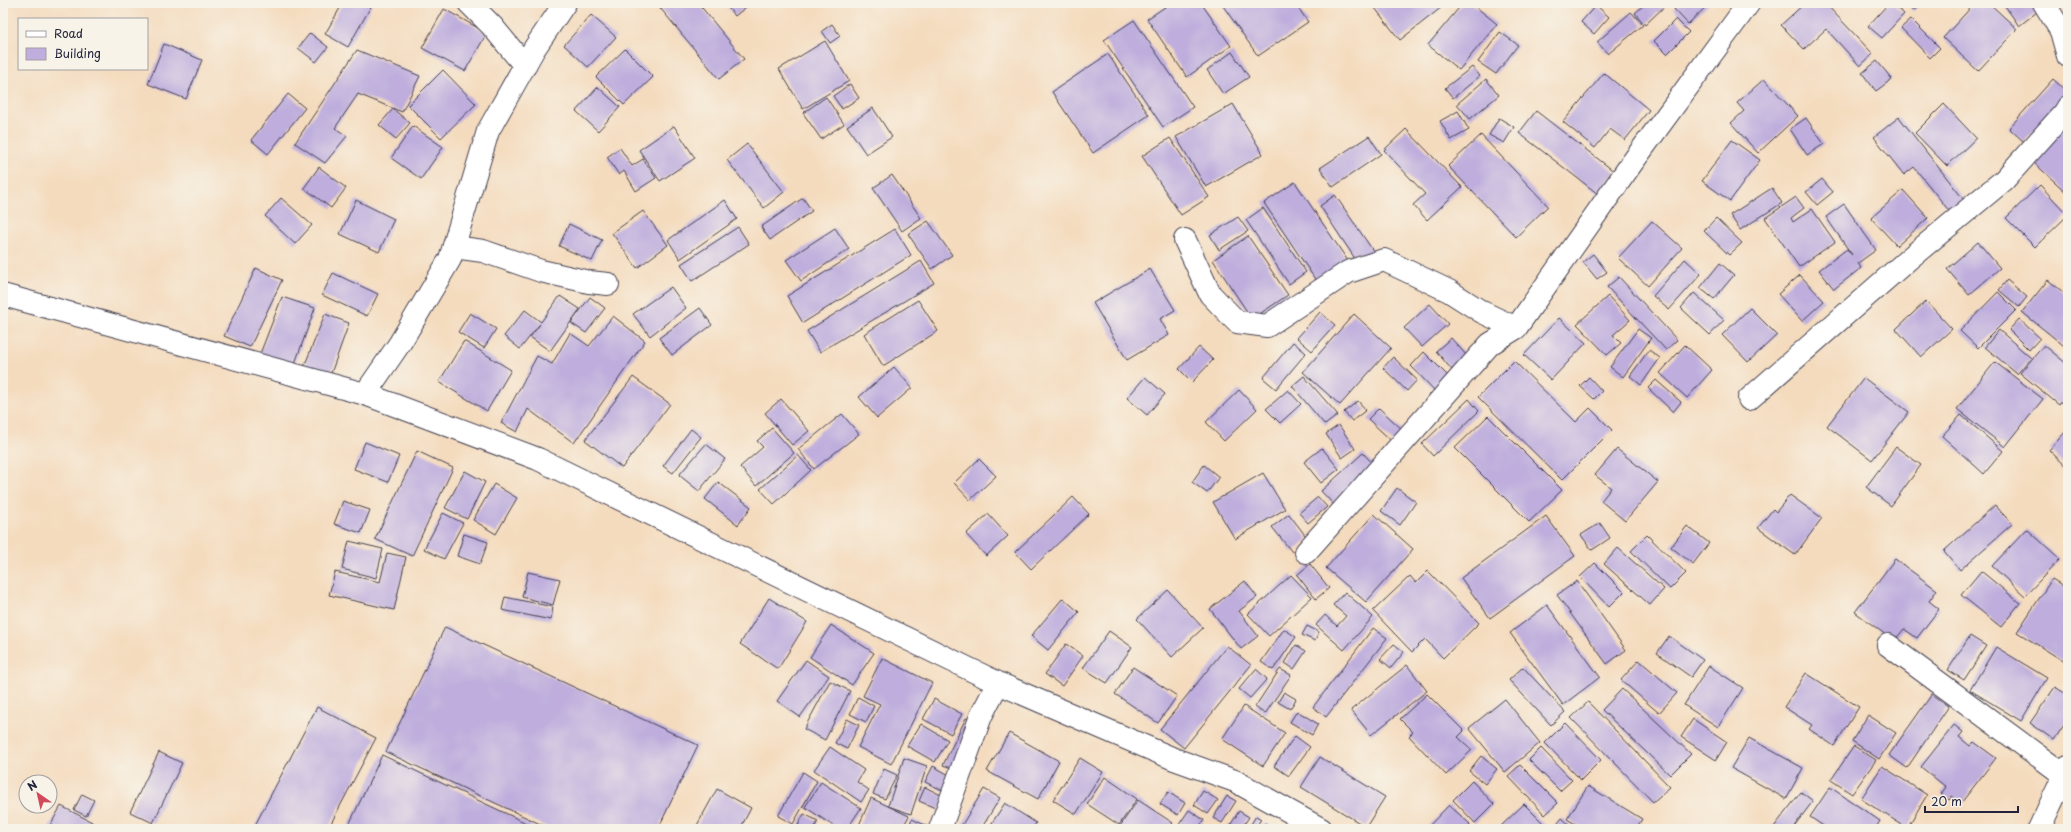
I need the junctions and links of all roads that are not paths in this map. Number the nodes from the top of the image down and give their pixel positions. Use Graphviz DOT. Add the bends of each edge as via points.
graph roads {
  1 [pos="469,3"];
  2 [pos="565,3"];
  3 [pos="1749,3"];
  4 [pos="2044,3"];
  5 [pos="2068,56"];
  6 [pos="525,66"];
  7 [pos="2068,107"];
  8 [pos="1186,240"];
  9 [pos="454,247"];
  10 [pos="608,284"];
  11 [pos="3,295"];
  12 [pos="1516,328"];
  13 [pos="365,394"];
  14 [pos="1750,399"];
  15 [pos="1306,552"];
  16 [pos="1888,645"];
  17 [pos="998,683"];
  18 [pos="2066,771"];
  19 [pos="940,829"];
  20 [pos="1321,829"];
  21 [pos="2039,829"];
  1 -- 6 [label="street"];
  2 -- 6 [label="street"];
  3 -- 12 [label="street"];
  4 -- 5 [label="street" via="2061,31"];
  6 -- 9 [label="street" via="488,131"];
  7 -- 14 [label="street" via="2004,180 1911,257"];
  8 -- 12 [label="street" via="1210,294 1237,322 1267,326 1348,272 1384,260 1449,291 1482,312"];
  9 -- 10 [label="street" via="483,251 541,271"];
  9 -- 13 [label="street" via="450,259 404,337"];
  11 -- 13 [label="street"];
  12 -- 15 [label="street" via="1490,344"];
  13 -- 17 [label="street" via="538,459"];
  16 -- 18 [label="street"];
  17 -- 19 [label="street" via="981,716"];
  17 -- 20 [label="street" via="1154,751 1235,781"];
  18 -- 21 [label="street"];
}
